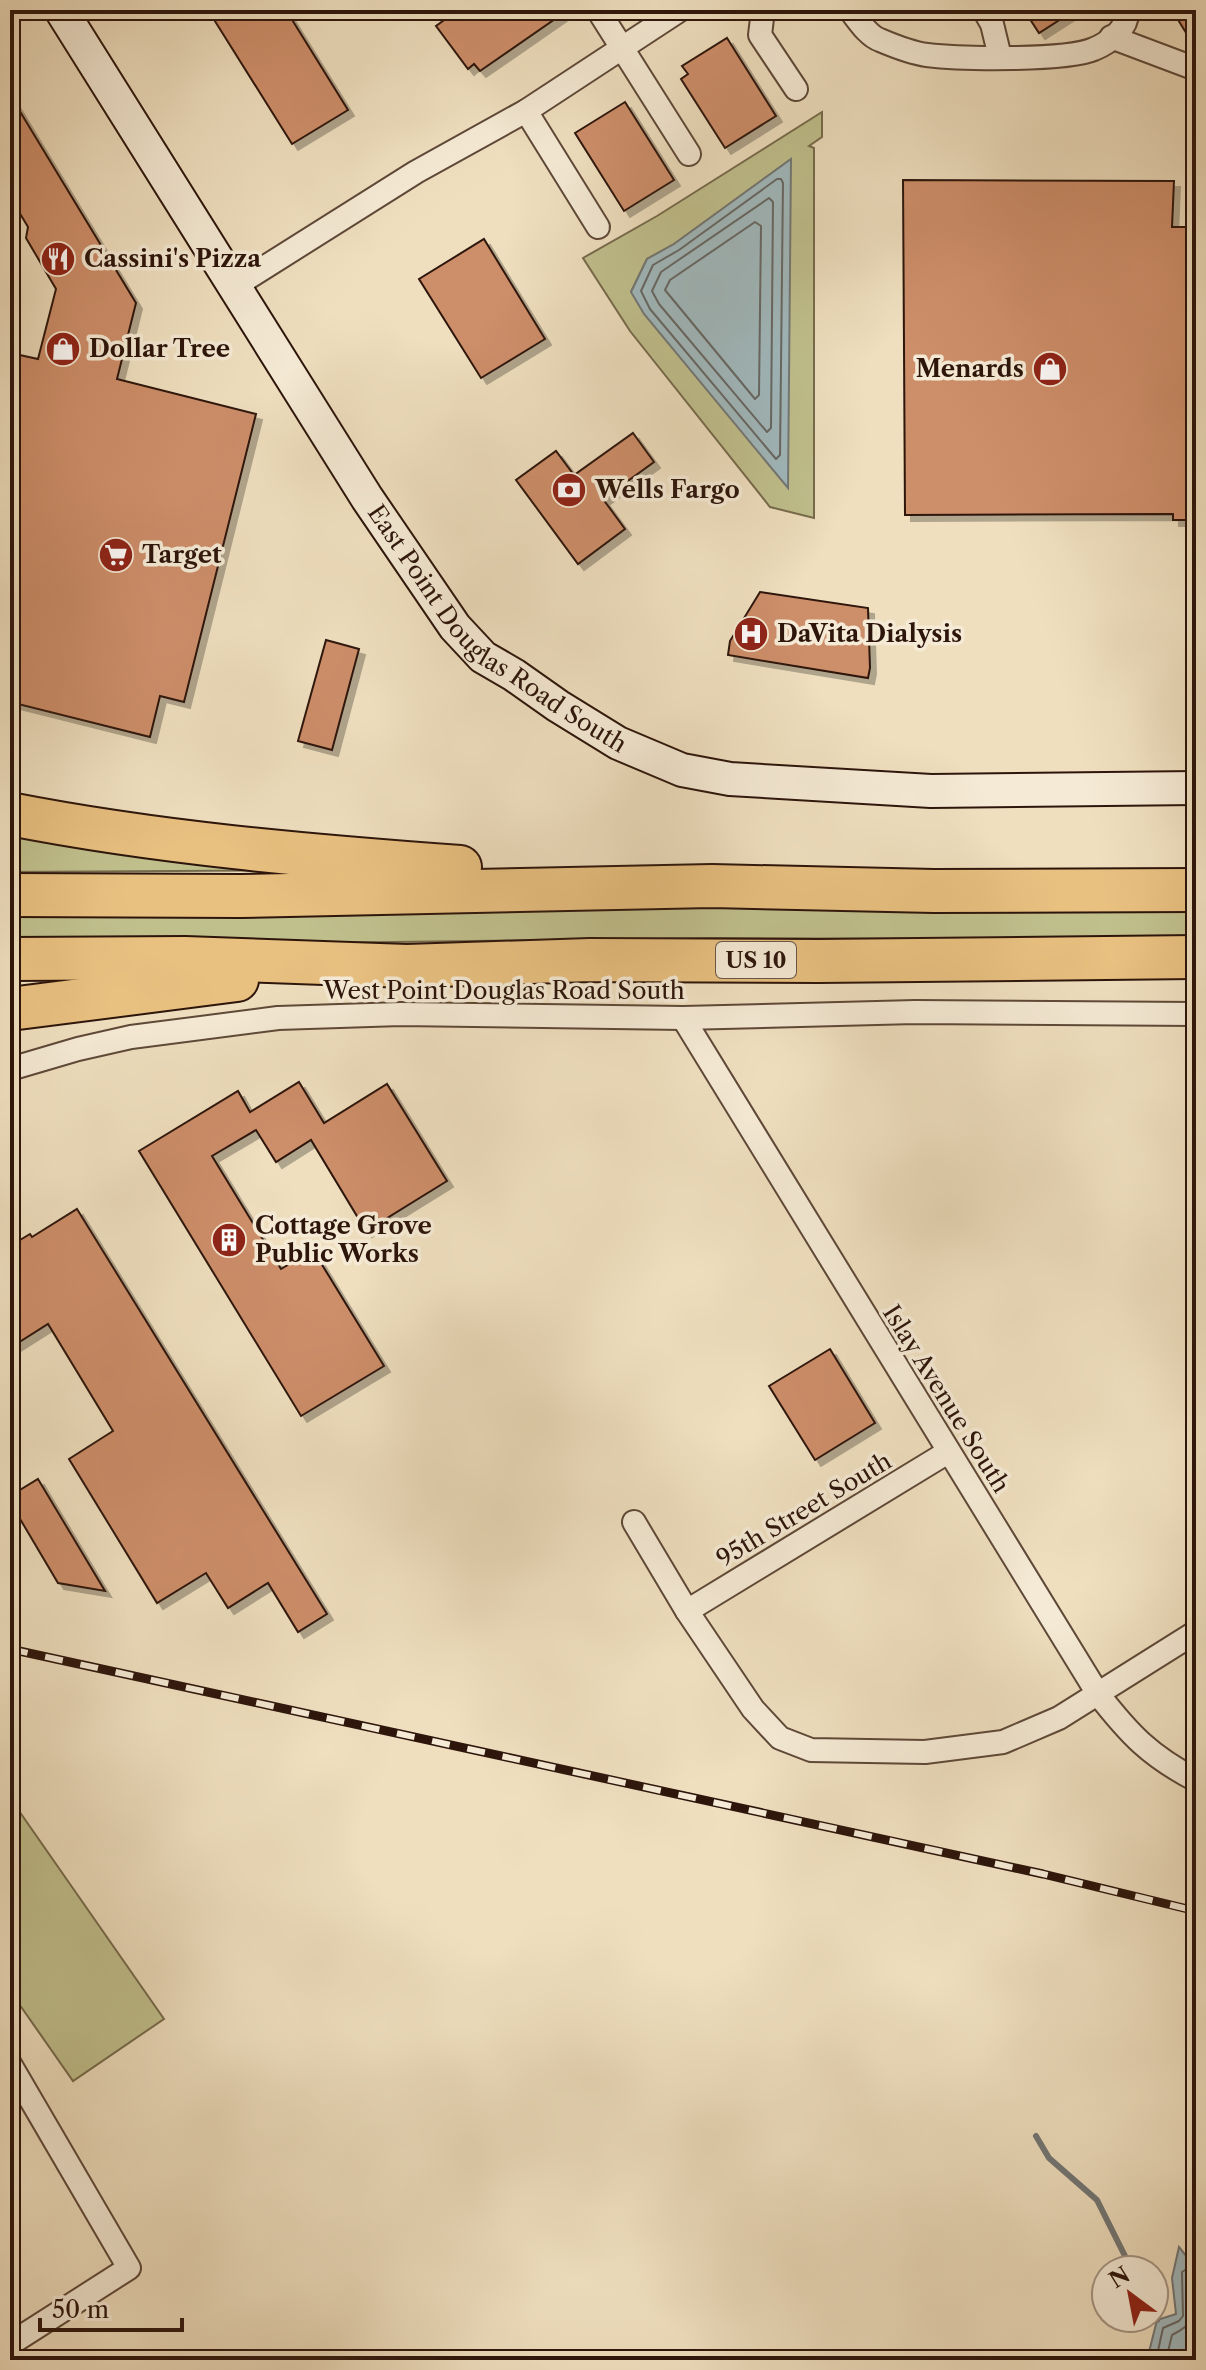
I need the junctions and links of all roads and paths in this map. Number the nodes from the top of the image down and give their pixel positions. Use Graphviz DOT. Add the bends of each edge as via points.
graph roads {
  1 [pos="598,10"];
  2 [pos="680,10"];
  3 [pos="763,10"];
  4 [pos="850,10"];
  5 [pos="984,10"];
  6 [pos="1127,10"];
  7 [pos="54,13"];
  8 [pos="1111,37"];
  9 [pos="623,49"];
  10 [pos="1000,57"];
  11 [pos="1196,69"];
  12 [pos="796,89"];
  13 [pos="526,111"];
  14 [pos="689,154"];
  15 [pos="598,227"];
  16 [pos="235,286"];
  17 [pos="1196,788"];
  18 [pos="10,814"];
  19 [pos="712,886"];
  20 [pos="1196,890"];
  21 [pos="10,895"];
  22 [pos="1196,957"];
  23 [pos="10,959"];
  24 [pos="316,963"];
  25 [pos="10,1009"];
  26 [pos="1196,1014"];
  27 [pos="683,1018"];
  28 [pos="10,1069"];
  29 [pos="948,1452"];
  30 [pos="634,1522"];
  31 [pos="687,1611"];
  32 [pos="1196,1632"];
  33 [pos="1098,1694"];
  34 [pos="1196,1780"];
  35 [pos="10,2064"];
  36 [pos="10,2344"];
  1 -- 9 [label="street"];
  2 -- 9 [label="street"];
  3 -- 12 [label="street" via="760,35"];
  4 -- 10 [label="street" via="876,39 925,55"];
  5 -- 10 [label="street"];
  6 -- 8 [label="street" via="1122,29"];
  7 -- 16 [label="street, East Point Douglas Road South"];
  8 -- 10 [label="street" via="1095,49 1072,55"];
  8 -- 11 [label="street"];
  9 -- 13 [label="street"];
  9 -- 14 [label="street"];
  13 -- 15 [label="street"];
  13 -- 16 [label="street" via="416,172"];
  16 -- 17 [label="street, East Point Douglas Road South" via="367,498 455,627 483,657 618,743 682,770 730,779 931,791"];
  18 -- 19 [label="highway" via="89,830 375,861"];
  19 -- 20 [label="highway"];
  19 -- 21 [label="highway"];
  22 -- 24 [label="highway, US 10"];
  23 -- 24 [label="highway, US 10"];
  24 -- 25 [label="highway" via="280,975"];
  26 -- 27 [label="street, West Point Douglas Road South" via="915,1012"];
  27 -- 28 [label="street, West Point Douglas Road South" via="278,1018 131,1037"];
  27 -- 29 [label="street, Islay Avenue South"];
  29 -- 31 [label="street, 95th Street South"];
  29 -- 33 [label="street, Islay Avenue South"];
  30 -- 31 [label="street"];
  31 -- 33 [label="street" via="753,1709 780,1738 811,1750 925,1752 1003,1742"];
  32 -- 33 [label="street"];
  33 -- 34 [label="street, Islay Avenue South" via="1130,1735"];
  35 -- 36 [label="street" via="129,2268"];
}
